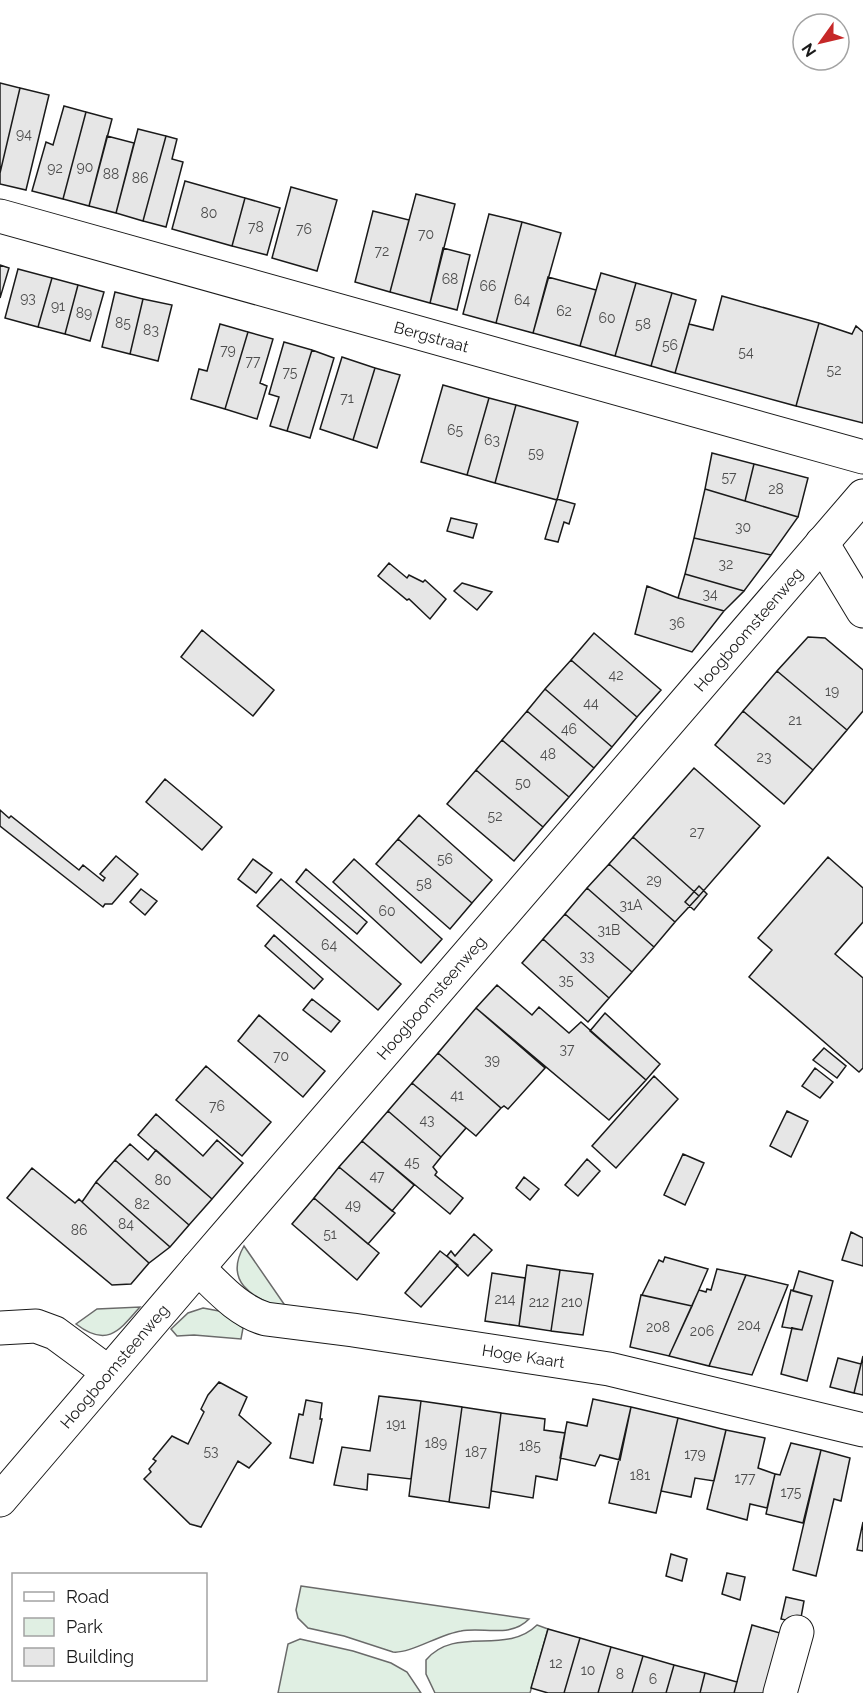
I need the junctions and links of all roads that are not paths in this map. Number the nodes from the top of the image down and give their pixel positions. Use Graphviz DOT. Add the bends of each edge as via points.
graph roads {
  1 [pos="0,216"];
  2 [pos="863,457"];
  3 [pos="863,496"];
  4 [pos="822,543"];
  5 [pos="863,611"];
  6 [pos="198,1268"];
  7 [pos="0,1328"];
  8 [pos="108,1372"];
  9 [pos="863,1430"];
  10 [pos="0,1500"];
  11 [pos="797,1632"];
  12 [pos="780,1693"];
  1 -- 2 [label="street, Bergstraat"];
  3 -- 4 [label="street, Hoogboomsteenweg"];
  4 -- 5 [label="street"];
  4 -- 6 [label="street, Hoogboomsteenweg"];
  6 -- 8 [label="street, Hoogboomsteenweg"];
  6 -- 9 [label="street, Hoge Kaart" via="237,1305 266,1319 609,1369"];
  7 -- 8 [label="street" via="36,1326 55,1333"];
  8 -- 10 [label="street, Hoogboomsteenweg"];
  11 -- 12 [label="street"];
}
